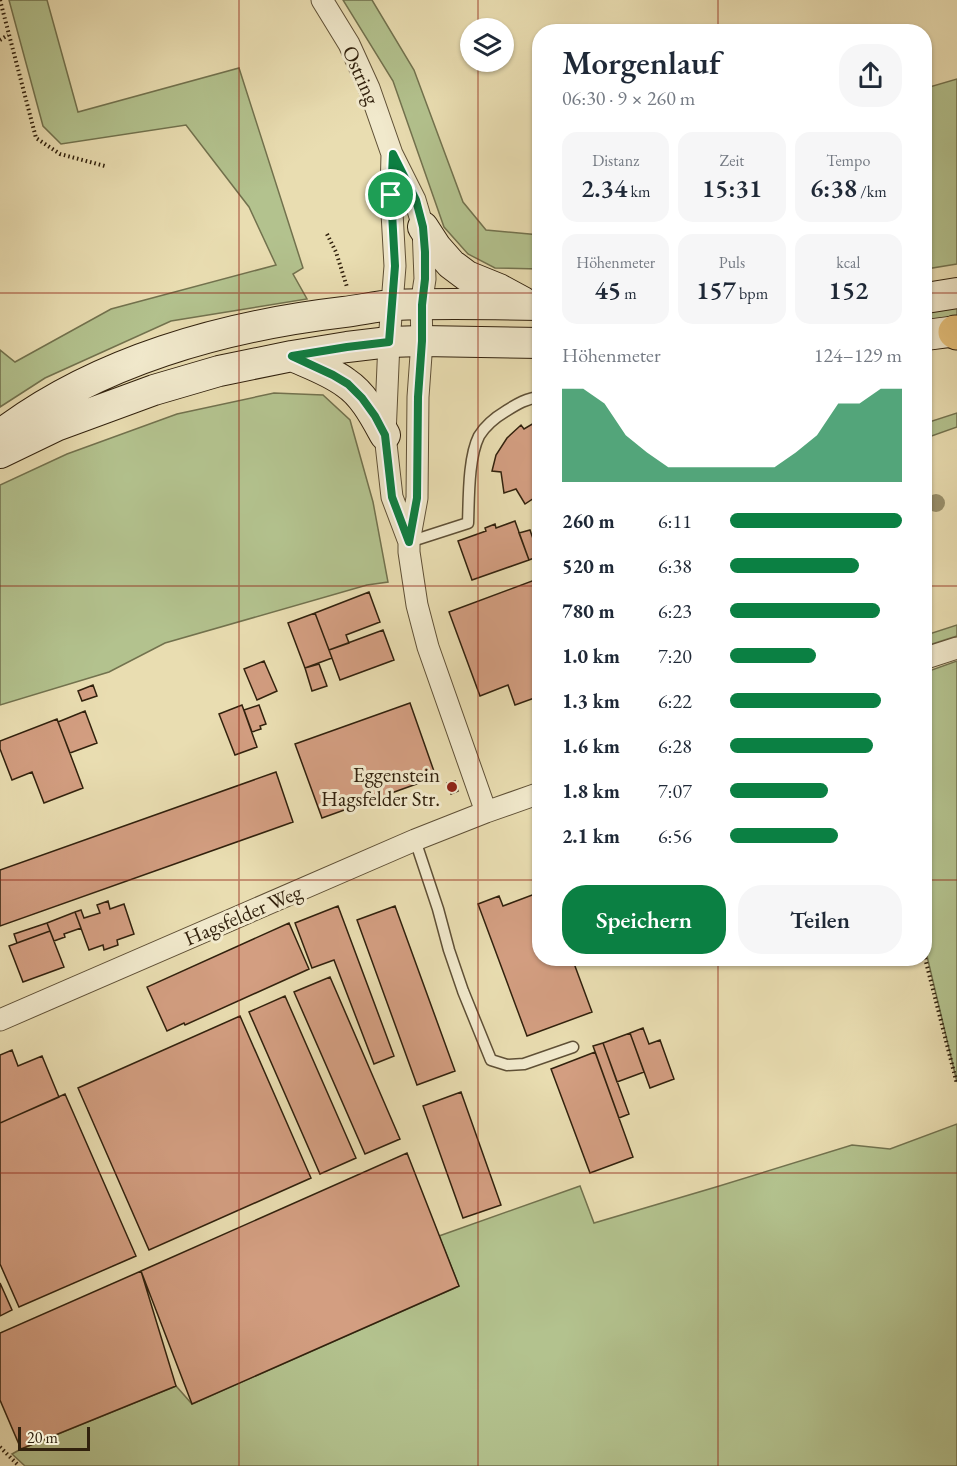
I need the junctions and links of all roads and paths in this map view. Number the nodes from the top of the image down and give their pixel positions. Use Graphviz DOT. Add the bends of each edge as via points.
graph roads {
  1 [pos="0,0"];
  2 [pos="322,0"];
  3 [pos="8,35"];
  4 [pos="0,40"];
  5 [pos="393,154"];
  6 [pos="105,166"];
  7 [pos="423,227"];
  8 [pos="957,293"];
  9 [pos="932,297"];
  10 [pos="532,304"];
  11 [pos="392,305"];
  12 [pos="422,305"];
  13 [pos="532,305"];
  14 [pos="422,341"];
  15 [pos="389,342"];
  16 [pos="532,343"];
  17 [pos="292,356"];
  18 [pos="532,398"];
  19 [pos="0,435"];
  20 [pos="385,435"];
  21 [pos="0,453"];
  22 [pos="409,542"];
  23 [pos="957,648"];
  24 [pos="932,656"];
  25 [pos="532,796"];
  26 [pos="486,812"];
  27 [pos="415,840"];
  28 [pos="927,966"];
  29 [pos="0,1020"];
  30 [pos="573,1047"];
  31 [pos="957,1084"];
  32 [pos="0,1447"];
  33 [pos="19,1466"];
  1 -- 3 [label="path"];
  2 -- 5 [label="street, Ostring" via="349,44"];
  3 -- 4 [label="path"];
  3 -- 6 [label="path" via="36,138 60,154"];
  5 -- 7 [label="street, Ostring" via="416,200"];
  5 -- 11 [label="street, Ostring"];
  7 -- 10 [label="street" via="451,264 467,276"];
  7 -- 12 [label="street, Ostring"];
  8 -- 9 [label="street"];
  11 -- 12 [label="street"];
  11 -- 15 [label="street, Ostring"];
  11 -- 19 [label="street" via="255,326 176,346 74,389"];
  12 -- 13 [label="street"];
  12 -- 14 [label="street, Ostring"];
  14 -- 15 [label="street"];
  14 -- 16 [label="street"];
  14 -- 22 [label="street" via="417,498"];
  15 -- 17 [label="street"];
  15 -- 20 [label="street"];
  17 -- 20 [label="street" via="348,384 362,398"];
  17 -- 21 [label="street" via="154,390 57,426"];
  18 -- 22 [label="lane" via="494,419 479,435 472,460 468,523"];
  20 -- 22 [label="street" via="392,497"];
  22 -- 26 [label="street" via="417,605 428,647"];
  23 -- 24 [label="street"];
  25 -- 26 [label="street, Hagsfelder Weg"];
  26 -- 27 [label="street, Hagsfelder Weg"];
  27 -- 29 [label="street, Hagsfelder Weg"];
  27 -- 30 [label="lane" via="453,960 491,1060 507,1065 524,1064"];
  28 -- 31 [label="path"];
  32 -- 33 [label="path"];
}
